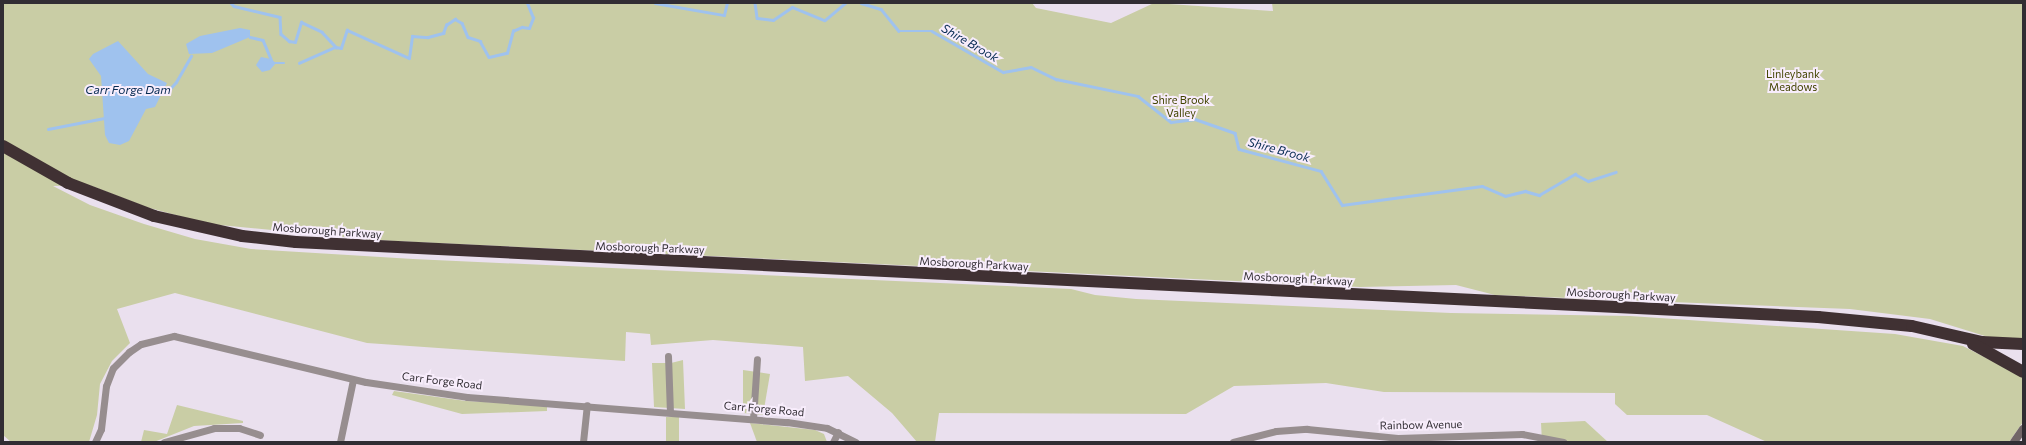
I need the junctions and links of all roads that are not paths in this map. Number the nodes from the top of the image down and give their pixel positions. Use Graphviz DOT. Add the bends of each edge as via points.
graph roads {
  1 [pos="3,146"];
  2 [pos="1961,338"];
  3 [pos="2023,344"];
  4 [pos="668,356"];
  5 [pos="757,359"];
  6 [pos="2023,372"];
  7 [pos="353,380"];
  8 [pos="587,406"];
  9 [pos="670,412"];
  10 [pos="753,419"];
  11 [pos="2023,429"];
  12 [pos="838,432"];
  13 [pos="260,435"];
  14 [pos="95,442"];
  15 [pos="164,442"];
  16 [pos="340,442"];
  17 [pos="584,442"];
  18 [pos="833,442"];
  19 [pos="856,442"];
  20 [pos="1233,442"];
  21 [pos="1563,442"];
  22 [pos="2014,442"];
  1 -- 2 [label="highway, Mosborough Parkway" via="68,183 141,212 211,230 296,242 1818,317 1912,326"];
  2 -- 3 [label="highway, Mosborough Parkway" via="2007,345"];
  2 -- 6 [label="highway, Mosborough Parkway"];
  4 -- 9 [label="street"];
  5 -- 10 [label="street"];
  7 -- 8 [label="street, Carr Forge Road" via="467,397"];
  7 -- 14 [label="street, Carr Forge Road" via="187,338 162,337 129,352 113,368 106,386 101,429"];
  7 -- 16 [label="street"];
  8 -- 9 [label="street, Carr Forge Road"];
  8 -- 17 [label="street"];
  9 -- 10 [label="street, Carr Forge Road"];
  10 -- 12 [label="street, Carr Forge Road" via="815,425"];
  11 -- 22 [label="street"];
  12 -- 18 [label="street"];
  12 -- 19 [label="street, Carr Forge Road"];
  13 -- 15 [label="street" via="239,428 214,428"];
  20 -- 21 [label="street, Rainbow Avenue" via="1270,432 1307,429 1398,438 1522,434"];
}
